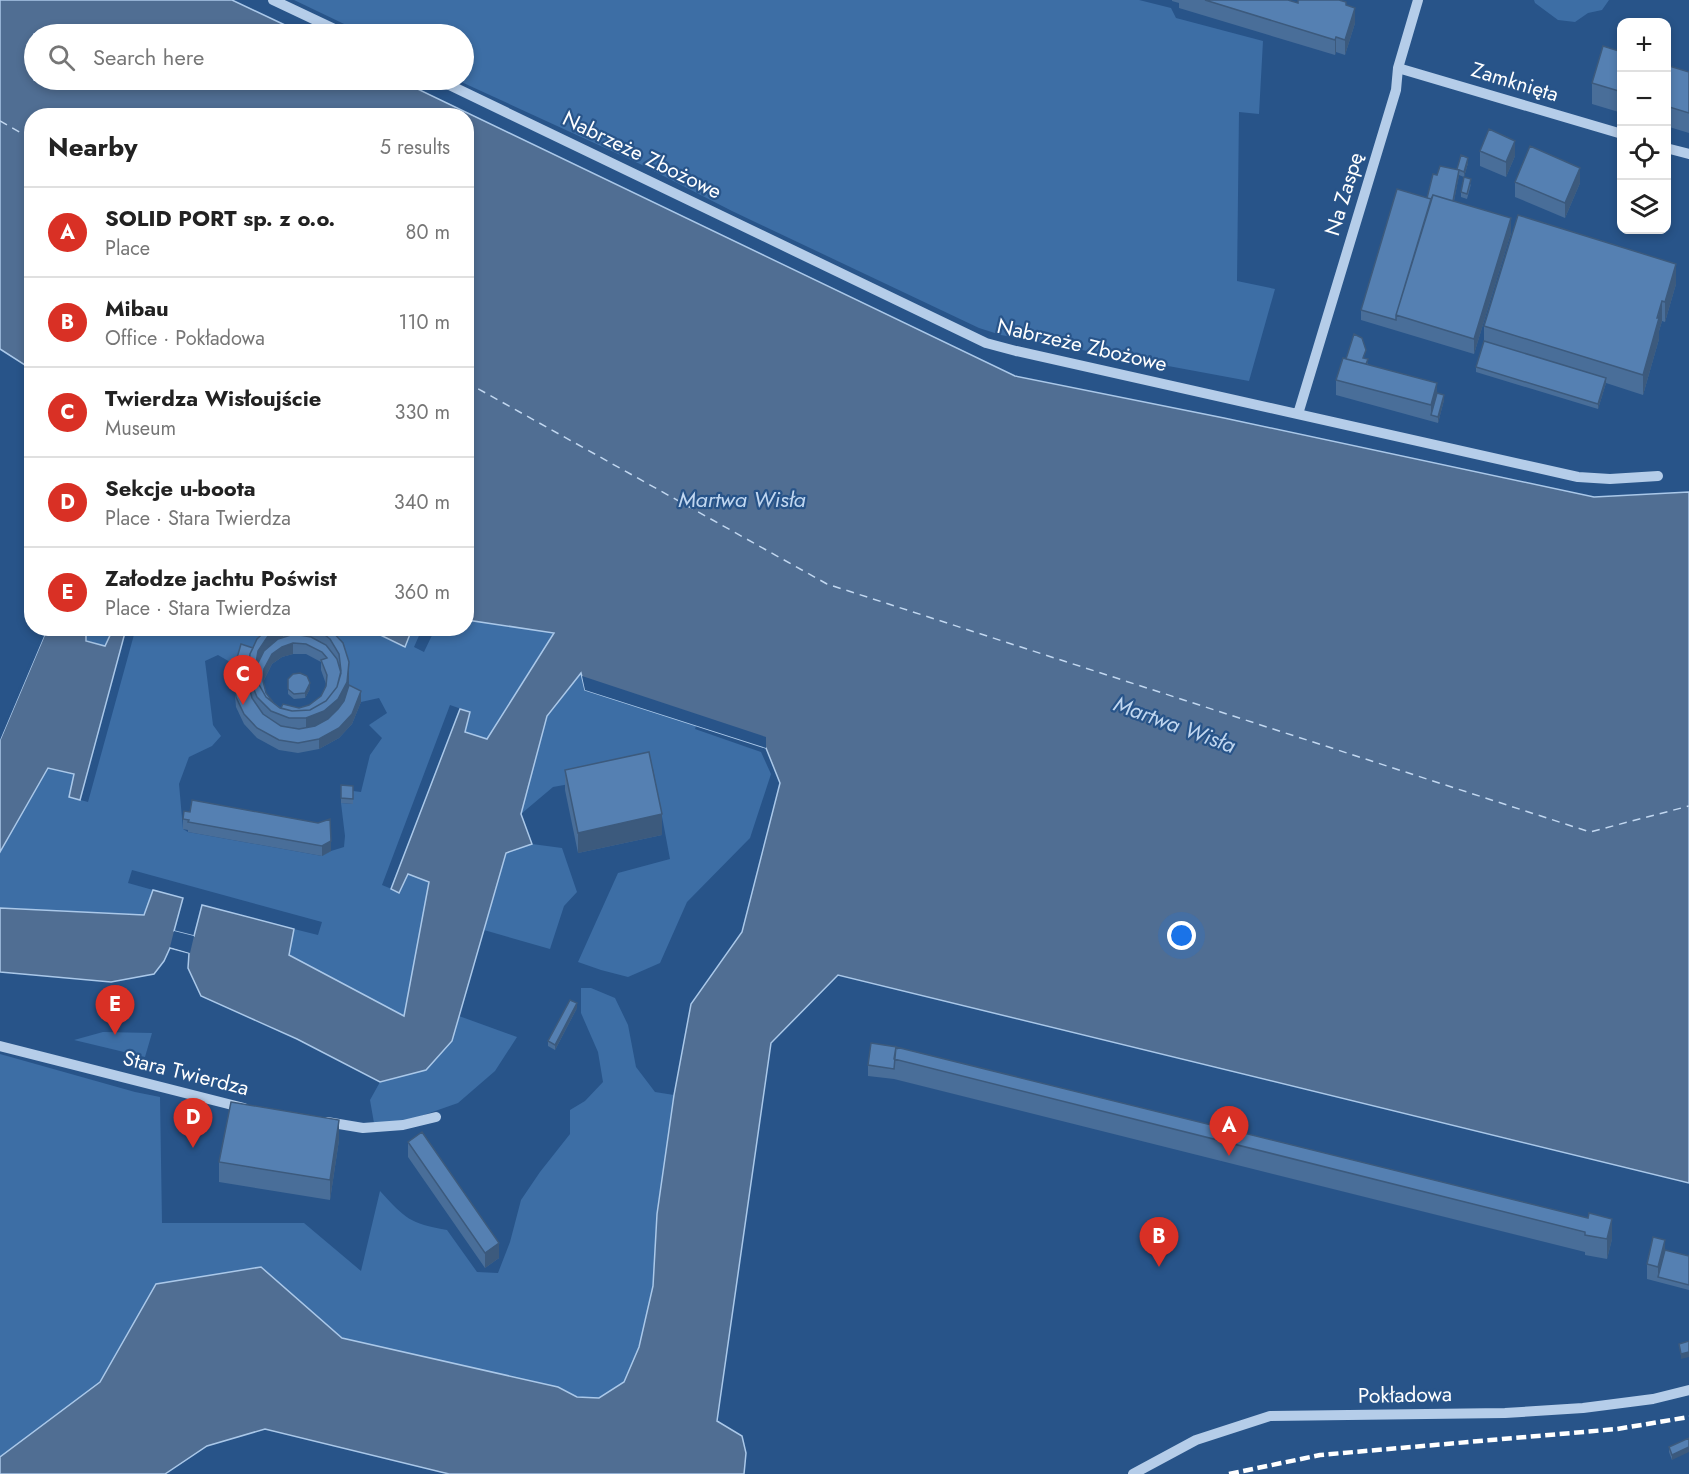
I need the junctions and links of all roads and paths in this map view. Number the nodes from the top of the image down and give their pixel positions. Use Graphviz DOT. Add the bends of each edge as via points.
graph roads {
  1 [pos="273,0"];
  2 [pos="1418,0"];
  3 [pos="324,24"];
  4 [pos="1398,68"];
  5 [pos="460,90"];
  6 [pos="1617,133"];
  7 [pos="1671,149"];
  8 [pos="1689,154"];
  9 [pos="1298,414"];
  10 [pos="1658,476"];
  11 [pos="0,1046"];
  12 [pos="251,1109"];
  13 [pos="436,1117"];
  14 [pos="318,1121"];
  15 [pos="1689,1390"];
  16 [pos="1133,1474"];
  1 -- 3 [label="street"];
  2 -- 4 [label="street, Na Zaspę"];
  4 -- 6 [label="street, Zamknięta"];
  4 -- 9 [label="street, Na Zaspę" via="1396,90"];
  5 -- 9 [label="street, Nabrzeże Zbożowe" via="986,343"];
  7 -- 8 [label="street"];
  9 -- 10 [label="street, Nabrzeże Zbożowe" via="1578,477"];
  11 -- 12 [label="street, Stara Twierdza"];
  13 -- 14 [label="street" via="363,1128"];
  15 -- 16 [label="street, Pokładowa" via="1583,1408 1505,1413 1270,1416 1196,1440"];
}
